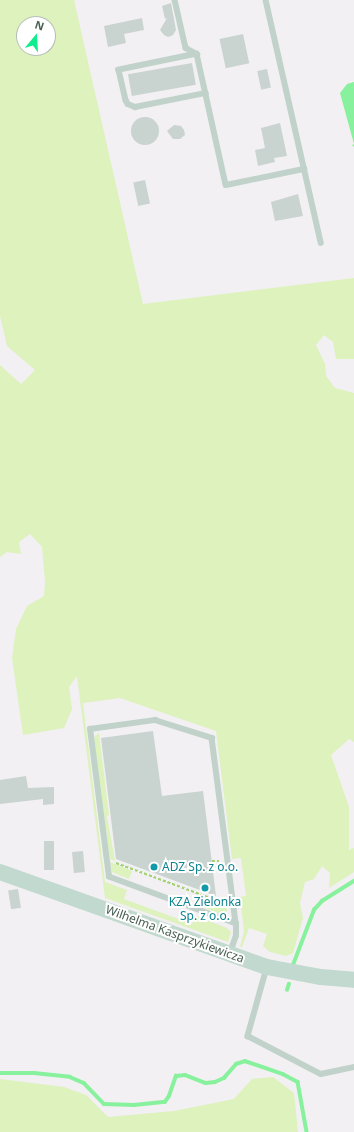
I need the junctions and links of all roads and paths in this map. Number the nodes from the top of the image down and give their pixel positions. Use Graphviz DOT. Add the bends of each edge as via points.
graph roads {
  1 [pos="175,0"];
  2 [pos="266,0"];
  3 [pos="197,54"];
  4 [pos="206,93"];
  5 [pos="304,169"];
  6 [pos="321,243"];
  7 [pos="107,860"];
  8 [pos="0,872"];
  9 [pos="234,907"];
  10 [pos="236,924"];
  11 [pos="229,954"];
  12 [pos="267,967"];
  13 [pos="354,980"];
  14 [pos="354,1067"];
  1 -- 3 [label="lane" via="186,48"];
  2 -- 5 [label="lane"];
  3 -- 4 [label="lane"];
  3 -- 4 [label="lane" via="119,70 126,100 128,104 135,106"];
  4 -- 5 [label="lane" via="226,185"];
  5 -- 6 [label="lane"];
  7 -- 9 [label="path"];
  7 -- 9 [label="lane" via="90,729 155,720 212,738"];
  7 -- 10 [label="lane" via="109,877"];
  8 -- 11 [label="street, Wilhelma Kasprzykiewicza"];
  9 -- 10 [label="lane"];
  10 -- 11 [label="lane" via="236,936"];
  11 -- 12 [label="street, Wilhelma Kasprzykiewicza"];
  12 -- 13 [label="street, Wilhelma Kasprzykiewicza"];
  12 -- 14 [label="lane" via="248,1036 321,1074"];
}
